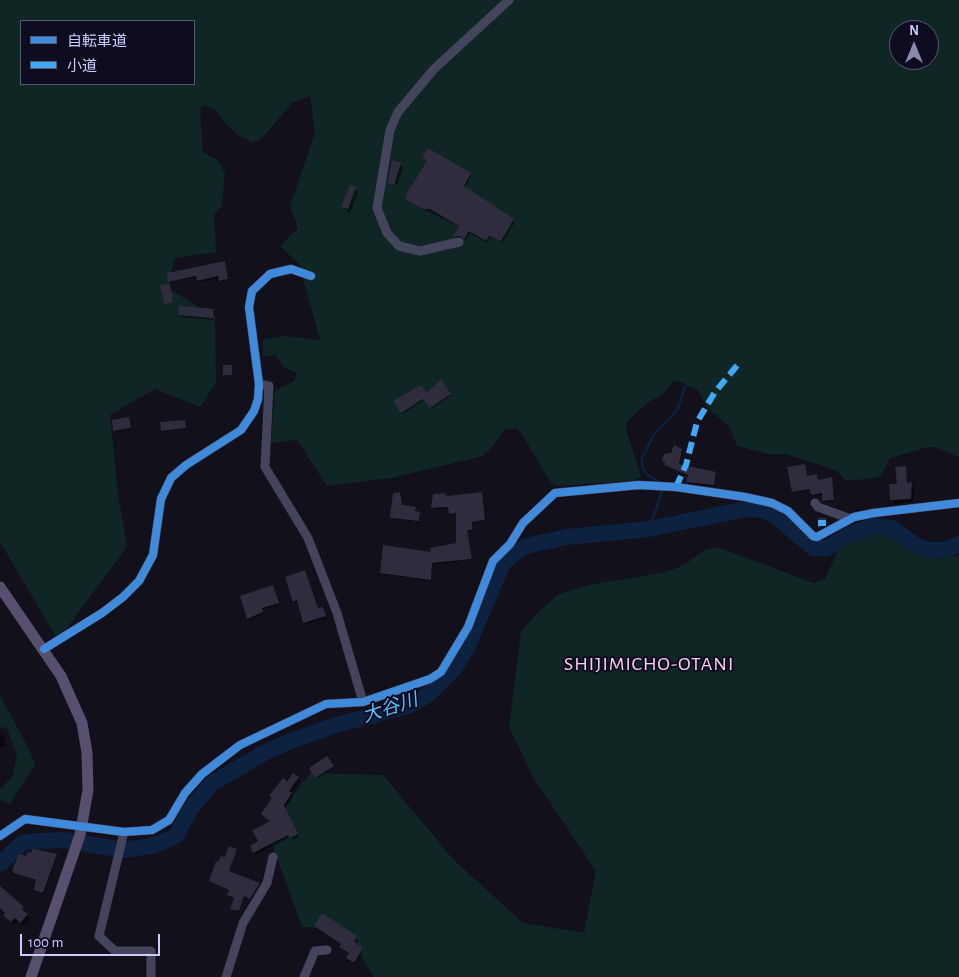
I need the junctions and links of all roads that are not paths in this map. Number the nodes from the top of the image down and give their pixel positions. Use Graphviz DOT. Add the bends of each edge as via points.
graph roads {
  1 [pos="509,0"];
  2 [pos="459,242"];
  3 [pos="311,276"];
  4 [pos="259,384"];
  5 [pos="815,503"];
  6 [pos="959,503"];
  7 [pos="851,519"];
  8 [pos="0,587"];
  9 [pos="44,649"];
  10 [pos="363,702"];
  11 [pos="81,831"];
  12 [pos="123,835"];
  13 [pos="0,836"];
  14 [pos="274,857"];
  15 [pos="327,950"];
  16 [pos="30,977"];
  17 [pos="150,977"];
  18 [pos="226,977"];
  19 [pos="304,977"];
  1 -- 2 [label="street" via="434,69 398,112 390,130 377,208 387,233 399,246 420,251"];
  3 -- 4 [label="street" via="291,269 270,274 252,291 250,307"];
  4 -- 9 [label="street" via="254,410 241,430 171,478 161,498 153,554 139,581 102,613"];
  4 -- 10 [label="street" via="269,386 265,468 308,538 337,613"];
  5 -- 7 [label="street"];
  6 -- 7 [label="street" via="874,513"];
  7 -- 10 [label="street" via="817,537 788,511 772,503 745,497 639,485 555,493 523,523 510,544 493,561 468,627 441,672 430,679"];
  8 -- 9 [label="main road"];
  9 -- 11 [label="main road" via="61,676 82,722 88,790"];
  10 -- 12 [label="street" via="326,704 240,745 202,774 169,820 152,830"];
  11 -- 12 [label="street"];
  11 -- 13 [label="street" via="25,819"];
  11 -- 16 [label="main road"];
  12 -- 17 [label="street" via="99,936 115,951 151,951"];
  14 -- 18 [label="street" via="266,883 243,923"];
  15 -- 19 [label="street" via="315,950"];
}
